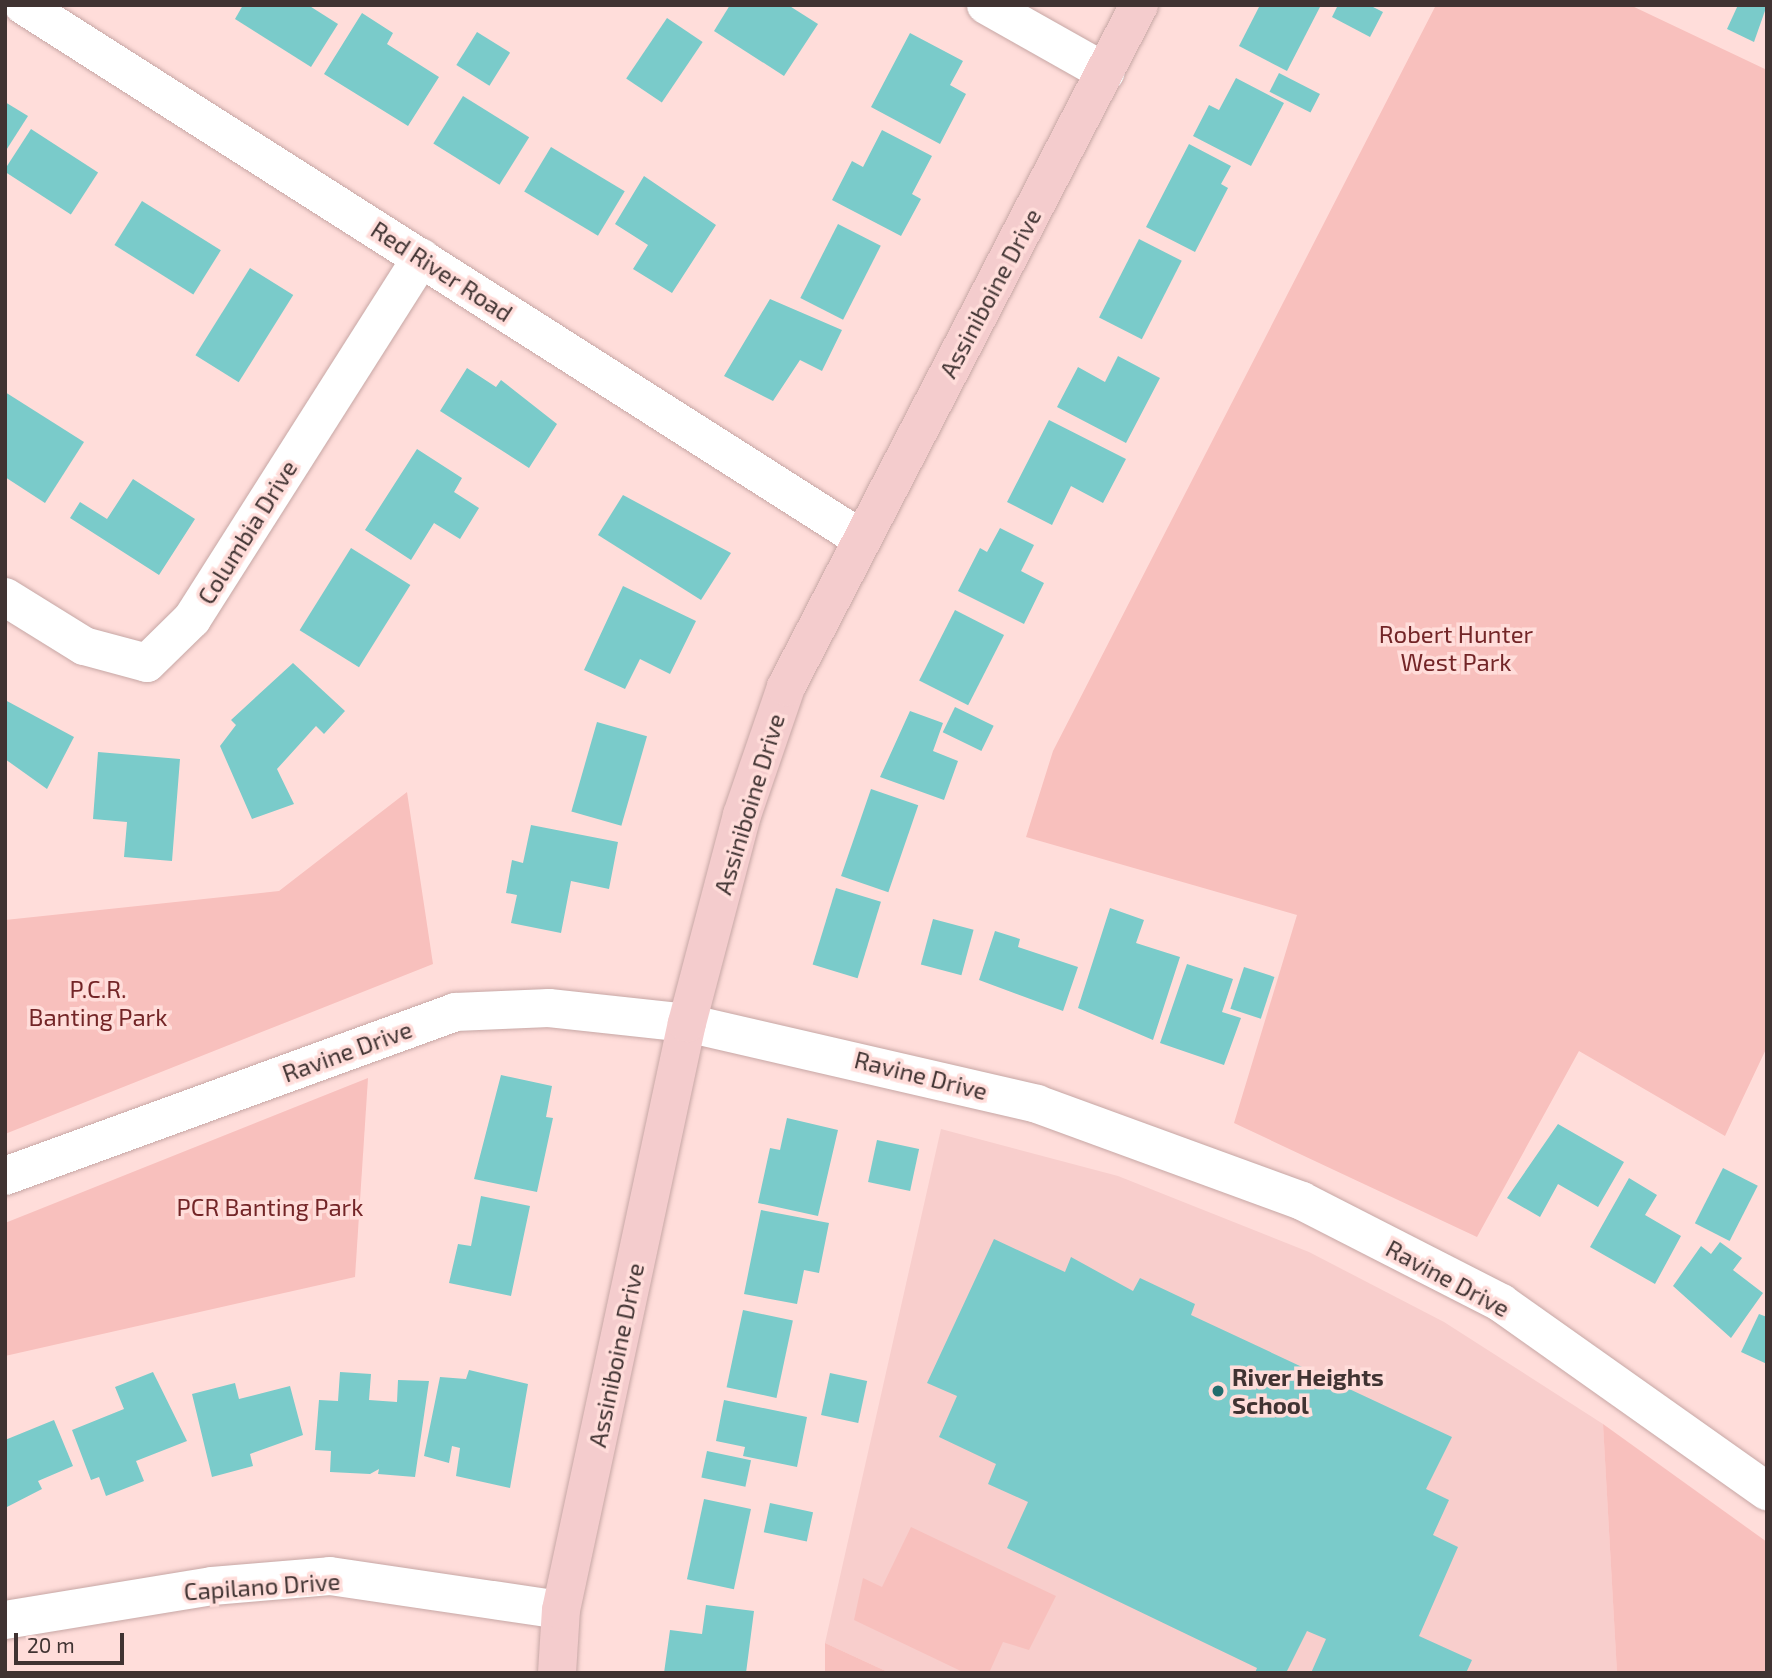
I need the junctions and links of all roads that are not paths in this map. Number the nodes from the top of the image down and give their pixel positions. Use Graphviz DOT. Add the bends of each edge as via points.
graph roads {
  1 [pos="23,5"];
  2 [pos="986,5"];
  3 [pos="1139,5"];
  4 [pos="1105,72"];
  5 [pos="421,258"];
  6 [pos="860,538"];
  7 [pos="5,597"];
  8 [pos="687,1023"];
  9 [pos="5,1176"];
  10 [pos="1767,1491"];
  11 [pos="561,1610"];
  12 [pos="5,1620"];
  13 [pos="557,1673"];
  1 -- 5 [label="street, Red River Road"];
  2 -- 4 [label="street"];
  3 -- 4 [label="street, Assiniboine Drive"];
  4 -- 6 [label="street, Assiniboine Drive"];
  5 -- 6 [label="street, Red River Road"];
  5 -- 7 [label="street, Columbia Drive" via="192,619 147,663 84,646"];
  6 -- 8 [label="street, Assiniboine Drive" via="786,687 741,815"];
  8 -- 9 [label="street, Ravine Drive" via="549,1008 454,1012"];
  8 -- 10 [label="street, Ravine Drive" via="1037,1104 1302,1201 1501,1303"];
  8 -- 11 [label="street, Assiniboine Drive"];
  11 -- 12 [label="street, Capilano Drive" via="330,1576 212,1586"];
  11 -- 13 [label="street, Assiniboine Drive"];
}
